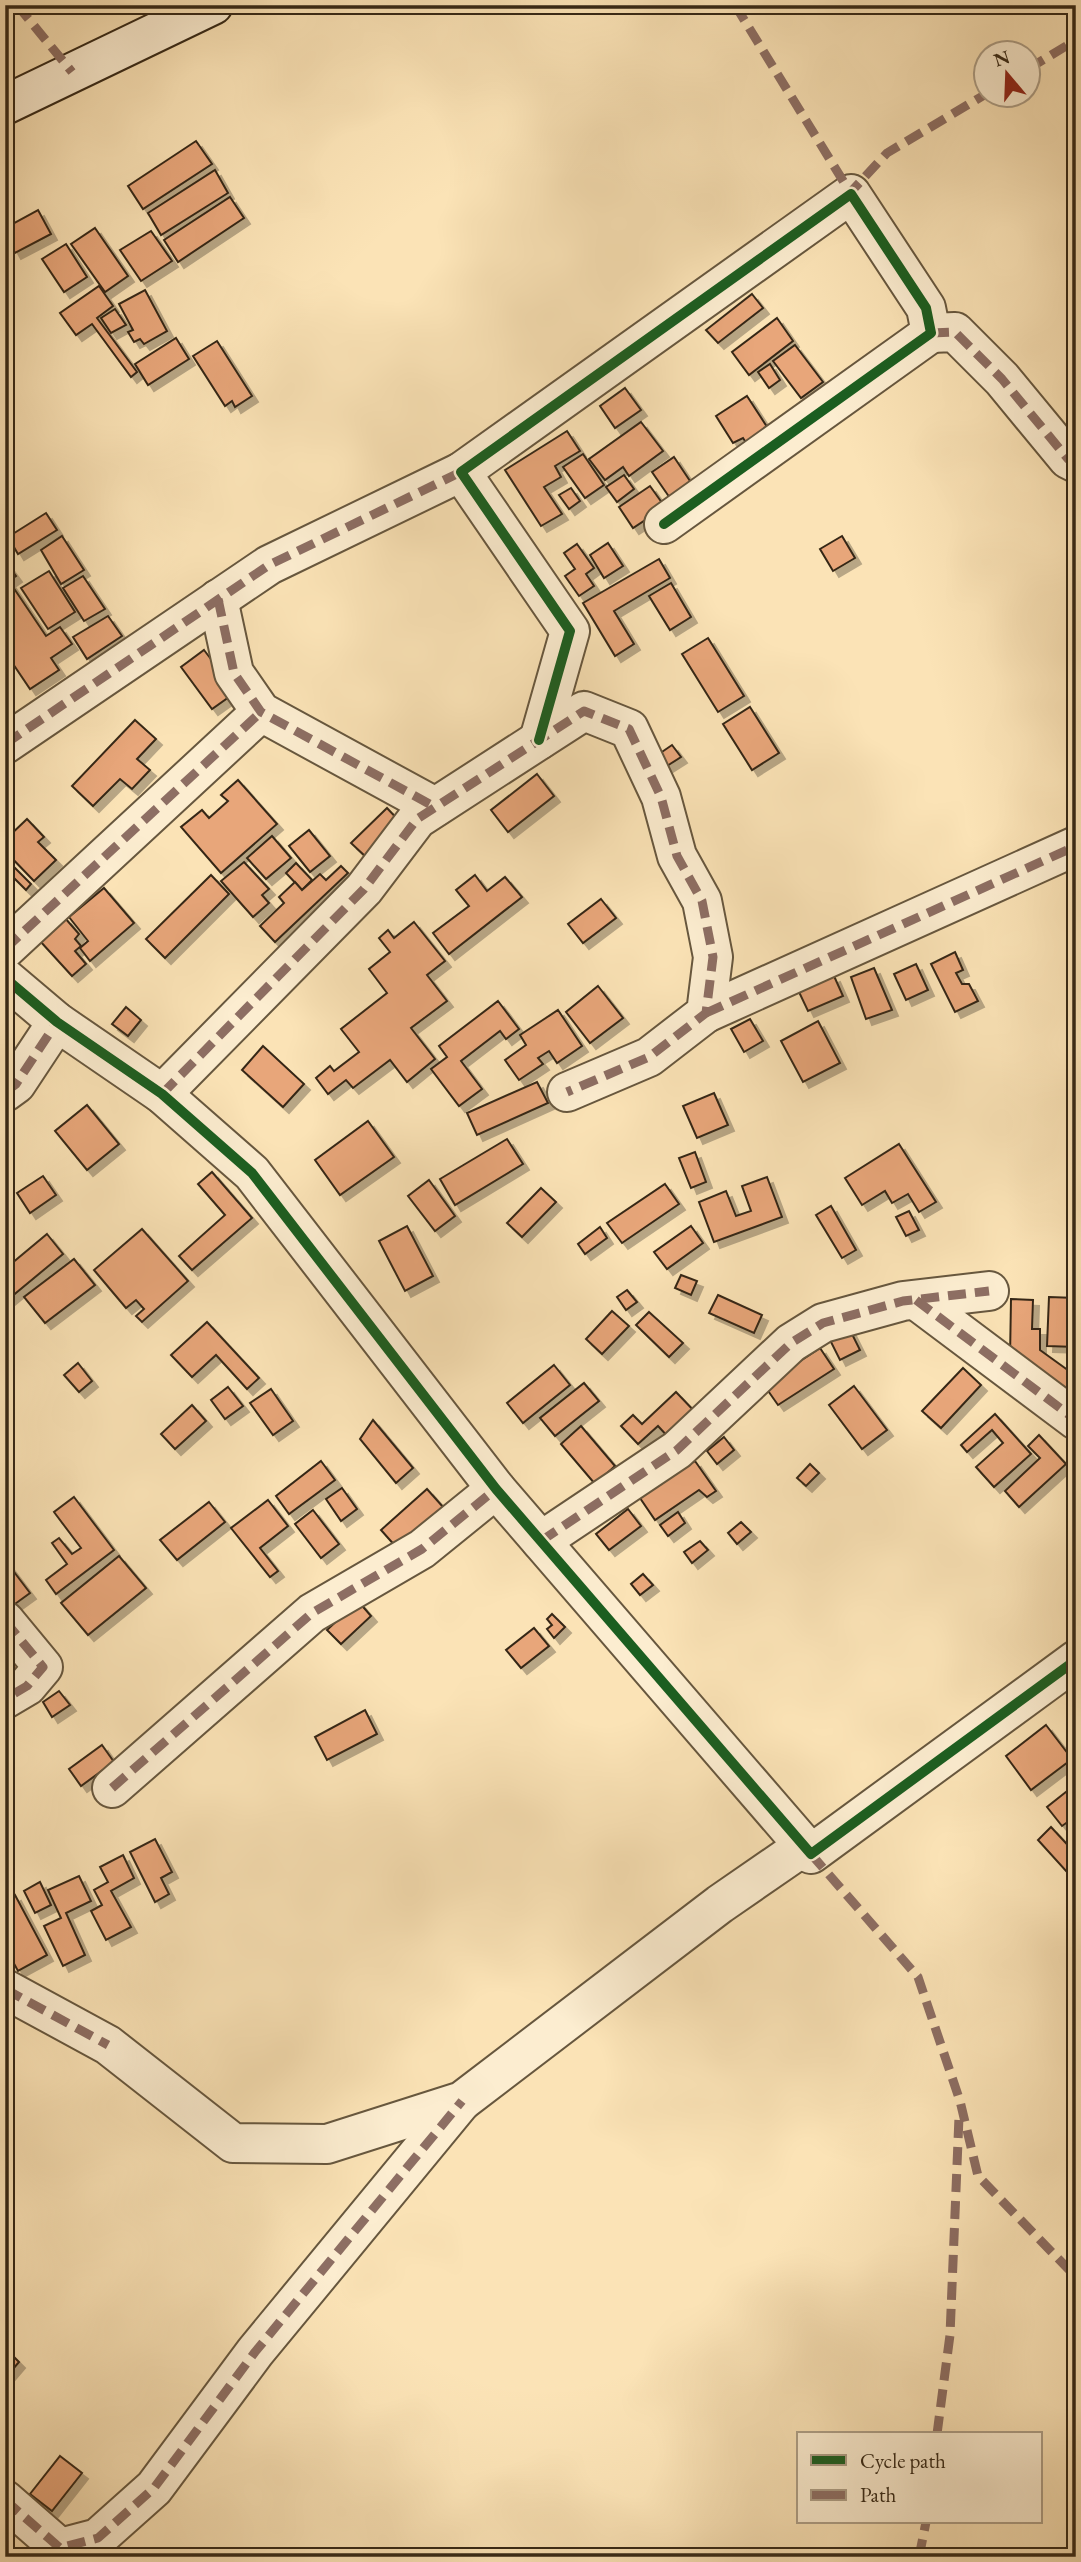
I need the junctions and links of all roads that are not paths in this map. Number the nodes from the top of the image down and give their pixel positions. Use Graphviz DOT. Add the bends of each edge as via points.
graph roads {
  1 [pos="213,5"];
  2 [pos="5,105"];
  3 [pos="932,333"];
  4 [pos="1076,463"];
  5 [pos="461,472"];
  6 [pos="664,524"];
  7 [pos="218,599"];
  8 [pos="261,712"];
  9 [pos="539,740"];
  10 [pos="5,744"];
  11 [pos="435,807"];
  12 [pos="1076,846"];
  13 [pos="5,948"];
  14 [pos="5,978"];
  15 [pos="706,1013"];
  16 [pos="57,1022"];
  17 [pos="566,1091"];
  18 [pos="5,1092"];
  19 [pos="162,1094"];
  20 [pos="989,1291"];
  21 [pos="916,1300"];
  22 [pos="1076,1420"];
  23 [pos="496,1489"];
  24 [pos="541,1541"];
  25 [pos="5,1621"];
  26 [pos="1076,1660"];
  27 [pos="5,1699"];
  28 [pos="113,1788"];
  29 [pos="804,1846"];
  30 [pos="5,1989"];
  31 [pos="462,2101"];
  32 [pos="5,2500"];
  1 -- 2 [label="street"];
  3 -- 4 [label="street" via="955,332"];
  3 -- 5 [label="street" via="926,308 851,194"];
  3 -- 6 [label="street"];
  5 -- 7 [label="street" via="269,565"];
  5 -- 9 [label="street" via="570,631"];
  7 -- 8 [label="street" via="234,673"];
  7 -- 10 [label="street"];
  8 -- 11 [label="street"];
  8 -- 13 [label="street"];
  9 -- 11 [label="street"];
  9 -- 15 [label="street" via="584,711 629,729 661,797 677,856 702,901 713,957"];
  11 -- 19 [label="street" via="417,818 364,889"];
  12 -- 15 [label="street"];
  14 -- 16 [label="street"];
  15 -- 17 [label="street" via="649,1057"];
  16 -- 18 [label="street" via="16,1084"];
  16 -- 19 [label="street"];
  19 -- 23 [label="street" via="252,1173"];
  20 -- 21 [label="street"];
  21 -- 22 [label="street"];
  21 -- 24 [label="street" via="823,1323 791,1343 677,1450"];
  23 -- 24 [label="street"];
  23 -- 28 [label="street" via="422,1549 312,1614"];
  24 -- 29 [label="street"];
  25 -- 27 [label="street" via="43,1667 27,1686"];
  26 -- 29 [label="street" via="811,1854"];
  29 -- 31 [label="street" via="720,1904"];
  30 -- 31 [label="street" via="108,2045 233,2143 327,2144"];
  31 -- 32 [label="street" via="255,2352 154,2488 98,2538 60,2548"];
}
